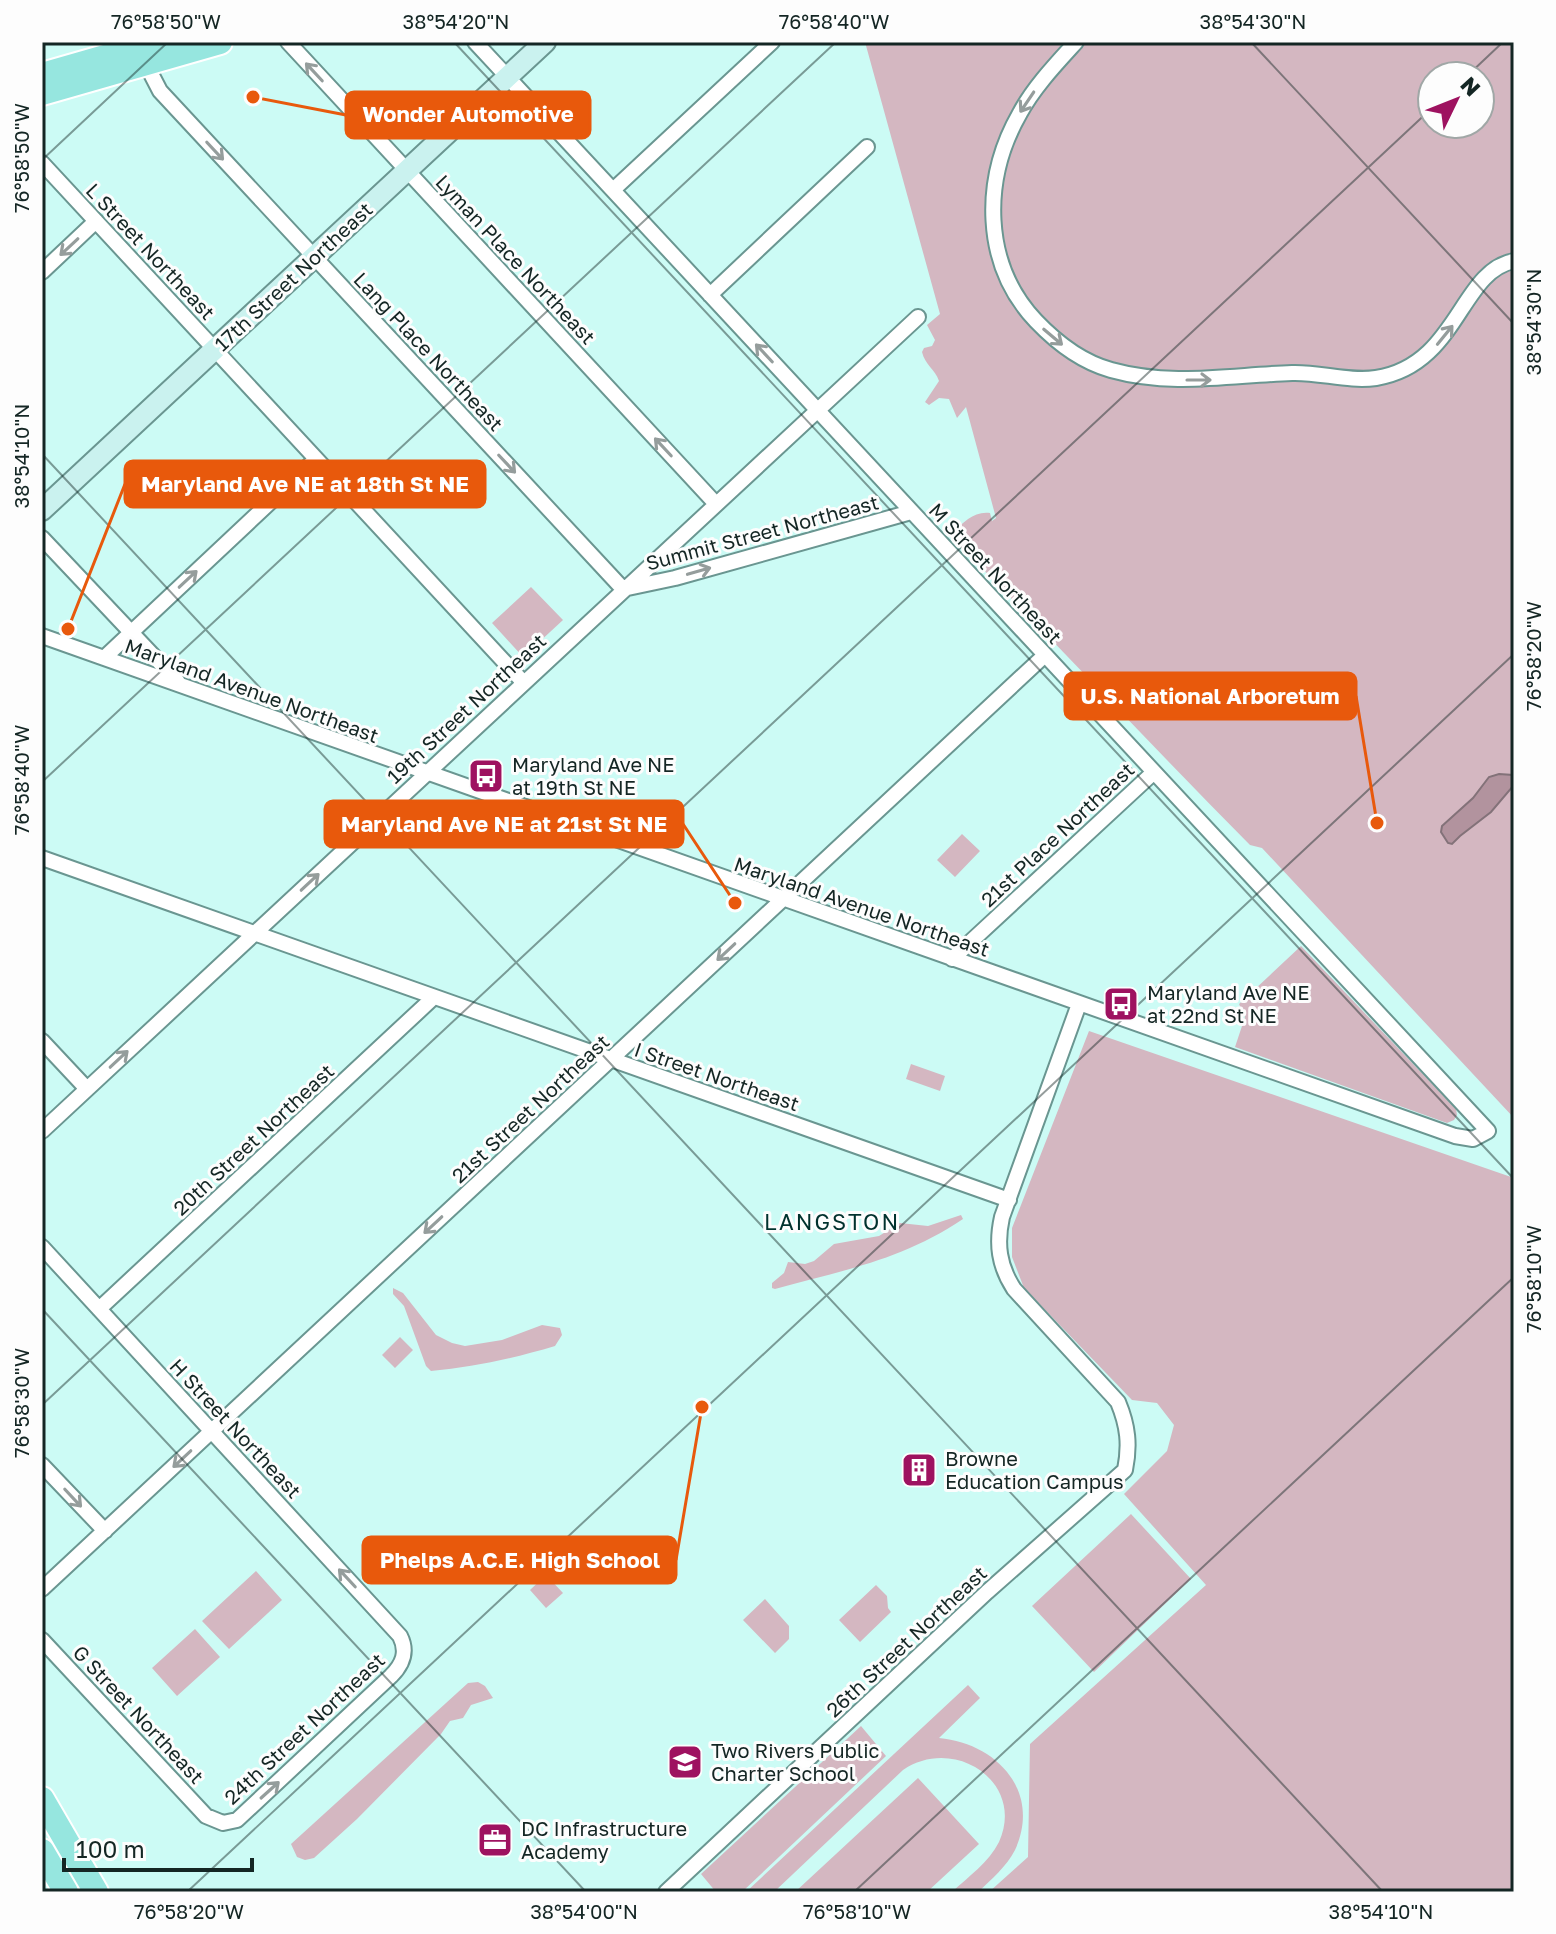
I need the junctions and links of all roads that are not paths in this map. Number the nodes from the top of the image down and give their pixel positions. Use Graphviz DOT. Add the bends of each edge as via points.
graph roads {
  1 [pos="157,42"];
  2 [pos="220,42"];
  3 [pos="288,42"];
  4 [pos="475,42"];
  5 [pos="545,42"];
  6 [pos="772,42"];
  7 [pos="1076,42"];
  8 [pos="146,64"];
  9 [pos="508,77"];
  10 [pos="43,84"];
  11 [pos="867,147"];
  12 [pos="42,163"];
  13 [pos="406,171"];
  14 [pos="613,190"];
  15 [pos="96,221"];
  16 [pos="314,256"];
  17 [pos="1514,261"];
  18 [pos="42,272"];
  19 [pos="710,295"];
  20 [pos="918,317"];
  21 [pos="215,349"];
  22 [pos="817,410"];
  23 [pos="316,459"];
  24 [pos="716,504"];
  25 [pos="42,510"];
  26 [pos="911,512"];
  27 [pos="42,538"];
  28 [pos="623,589"];
  29 [pos="131,632"];
  30 [pos="42,636"];
  31 [pos="1045,655"];
  32 [pos="104,658"];
  33 [pos="523,682"];
  34 [pos="181,685"];
  35 [pos="1154,772"];
  36 [pos="426,773"];
  37 [pos="42,858"];
  38 [pos="783,899"];
  39 [pos="255,934"];
  40 [pos="952,959"];
  41 [pos="434,997"];
  42 [pos="1079,1004"];
  43 [pos="42,1041"];
  44 [pos="611,1060"];
  45 [pos="87,1089"];
  46 [pos="42,1131"];
  47 [pos="1488,1131"];
  48 [pos="1009,1200"];
  49 [pos="42,1247"];
  50 [pos="99,1309"];
  51 [pos="212,1431"];
  52 [pos="42,1465"];
  53 [pos="105,1531"];
  54 [pos="42,1589"];
  55 [pos="400,1636"];
  56 [pos="42,1640"];
  57 [pos="42,1799"];
  58 [pos="206,1816"];
  59 [pos="42,1851"];
  60 [pos="66,1892"];
  61 [pos="96,1892"];
  62 [pos="666,1892"];
  1 -- 10 [label="main road"];
  2 -- 8 [label="main road"];
  13 -- 3 [label="street, Lyman Place Northeast, one-way"];
  4 -- 9 [label="street, M Street Northeast"];
  5 -- 9 [label="main road, 17th Street Northeast"];
  6 -- 14 [label="street"];
  7 -- 17 [label="street, one-way" via="1013,125 999,174 994,228 1001,268 1022,305 1087,361 1122,373 1168,379 1295,373 1381,377 1430,352 1485,276"];
  8 -- 10 [label="main road"];
  8 -- 16 [label="street, Lang Place Northeast, one-way" via="162,93"];
  9 -- 13 [label="main road, 17th Street Northeast"];
  9 -- 14 [label="street, M Street Northeast"];
  11 -- 19 [label="street"];
  12 -- 15 [label="street, L Street Northeast"];
  13 -- 16 [label="main road, 17th Street Northeast"];
  24 -- 13 [label="street, Lyman Place Northeast, one-way"];
  14 -- 19 [label="street, M Street Northeast"];
  15 -- 18 [label="street, one-way"];
  15 -- 21 [label="street, L Street Northeast"];
  16 -- 21 [label="main road, 17th Street Northeast"];
  16 -- 28 [label="street, Lang Place Northeast, one-way"];
  22 -- 19 [label="street, M Street Northeast, one-way"];
  20 -- 22 [label="street, 19th Street Northeast"];
  21 -- 23 [label="street, L Street Northeast"];
  21 -- 25 [label="main road, 17th Street Northeast"];
  22 -- 24 [label="street, 19th Street Northeast"];
  22 -- 26 [label="street, M Street Northeast"];
  29 -- 23 [label="street, one-way"];
  23 -- 33 [label="street, L Street Northeast"];
  24 -- 28 [label="street, 19th Street Northeast"];
  28 -- 26 [label="street, Summit Street Northeast, one-way"];
  26 -- 31 [label="street, M Street Northeast"];
  27 -- 29 [label="street"];
  28 -- 33 [label="street, 19th Street Northeast"];
  29 -- 32 [label="street"];
  29 -- 34 [label="street"];
  30 -- 32 [label="street, Maryland Avenue Northeast"];
  31 -- 35 [label="street, M Street Northeast"];
  31 -- 38 [label="street, 21st Street Northeast"];
  32 -- 34 [label="street, Maryland Avenue Northeast"];
  33 -- 36 [label="street, 19th Street Northeast"];
  34 -- 36 [label="street, Maryland Avenue Northeast"];
  35 -- 40 [label="street, 21st Place Northeast"];
  35 -- 47 [label="street, M Street Northeast"];
  36 -- 38 [label="street, Maryland Avenue Northeast"];
  39 -- 36 [label="street, 19th Street Northeast, one-way"];
  37 -- 39 [label="street, I Street Northeast"];
  38 -- 40 [label="street, Maryland Avenue Northeast"];
  38 -- 44 [label="street, 21st Street Northeast, one-way"];
  39 -- 41 [label="street, I Street Northeast"];
  45 -- 39 [label="street, 19th Street Northeast, one-way"];
  40 -- 42 [label="street, Maryland Avenue Northeast"];
  41 -- 44 [label="street, I Street Northeast"];
  41 -- 50 [label="street, 20th Street Northeast"];
  42 -- 47 [label="street, Maryland Avenue Northeast" via="1466,1139"];
  42 -- 48 [label="street"];
  43 -- 45 [label="street"];
  44 -- 48 [label="street, I Street Northeast"];
  44 -- 51 [label="street, 21st Street Northeast, one-way"];
  45 -- 46 [label="street, 19th Street Northeast"];
  48 -- 62 [label="street, 26th Street Northeast" via="998,1242 1007,1277 1118,1402 1129,1442 1125,1470"];
  49 -- 50 [label="street, H Street Northeast"];
  50 -- 51 [label="street, H Street Northeast"];
  51 -- 53 [label="street, 21st Street Northeast, one-way"];
  55 -- 51 [label="street, H Street Northeast, one-way"];
  52 -- 53 [label="street, one-way"];
  53 -- 54 [label="street, 21st Street Northeast"];
  58 -- 55 [label="street, 24th Street Northeast, one-way" via="223,1823 237,1820 312,1752 399,1666 405,1651"];
  56 -- 58 [label="street, G Street Northeast"];
  57 -- 61 [label="main road"];
  59 -- 60 [label="main road"];
}
